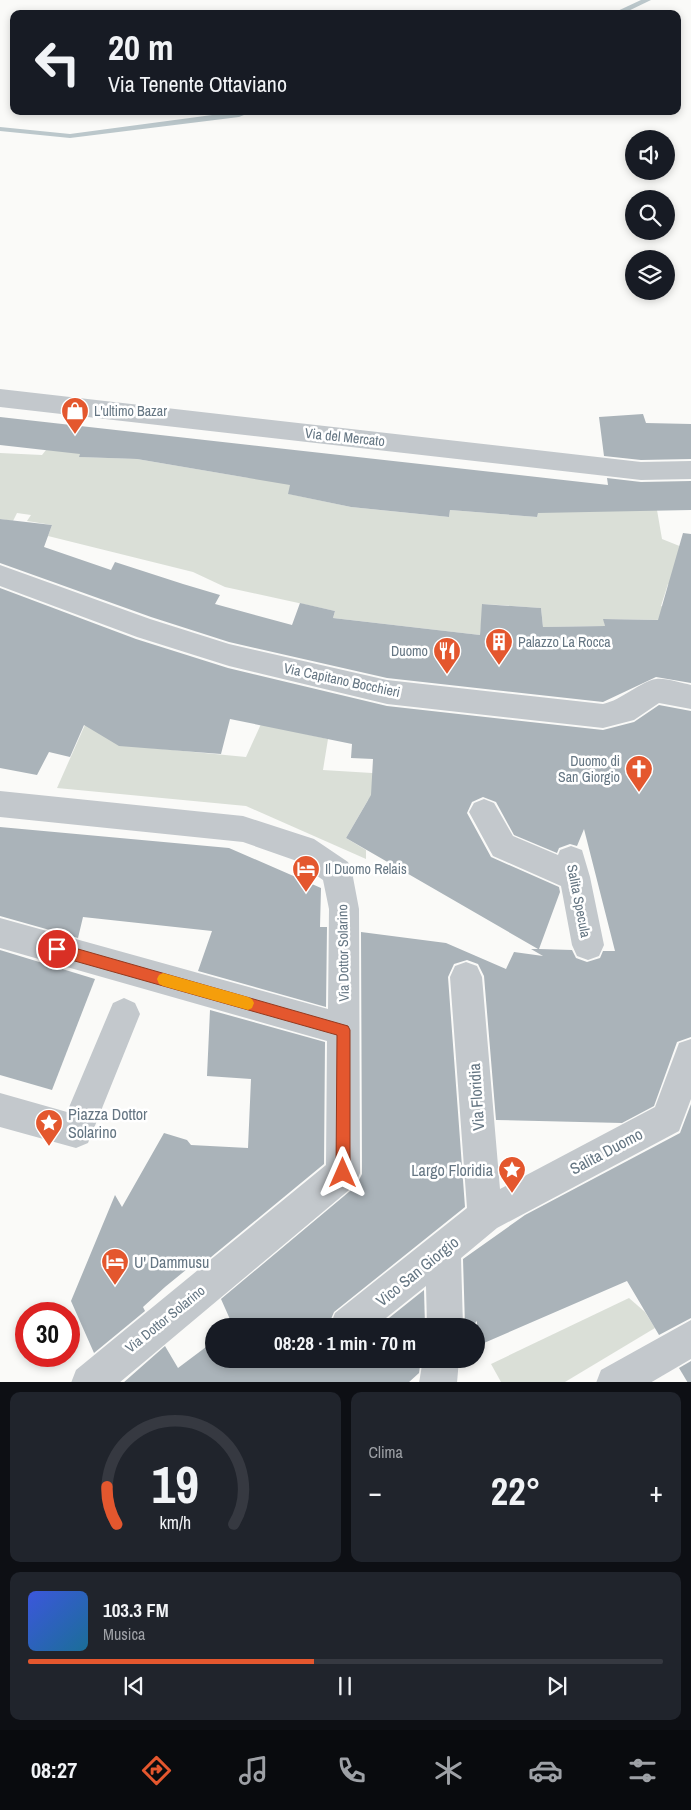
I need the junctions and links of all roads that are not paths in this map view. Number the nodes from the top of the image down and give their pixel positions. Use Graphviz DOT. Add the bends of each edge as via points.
graph roads {
  1 [pos="0,398"];
  2 [pos="691,470"];
  3 [pos="0,574"];
  4 [pos="691,697"];
  5 [pos="0,804"];
  6 [pos="484,812"];
  7 [pos="0,933"];
  8 [pos="588,945"];
  9 [pos="466,977"];
  10 [pos="124,1014"];
  11 [pos="344,1030"];
  12 [pos="691,1055"];
  13 [pos="0,1110"];
  14 [pos="485,1216"];
  15 [pos="443,1250"];
  16 [pos="358,1318"];
  17 [pos="445,1318"];
  18 [pos="691,1338"];
  19 [pos="440,1368"];
  20 [pos="88,1382"];
  21 [pos="438,1382"];
  22 [pos="614,1382"];
  1 -- 2 [label="street, Via del Mercato" via="641,471"];
  3 -- 4 [label="street, Via Capitano Bocchieri" via="146,629 229,655 387,692 603,716 624,711 640,698 656,691"];
  5 -- 11 [label="street, Via Dottor Solarino" via="243,829 303,849 336,872 344,908"];
  6 -- 8 [label="street, Salita Specula" via="503,846 573,868"];
  7 -- 11 [label="street"];
  9 -- 14 [label="street, Via Floridia"];
  10 -- 13 [label="street" via="76,1131"];
  11 -- 20 [label="street, Via Dottor Solarino" via="343,1173"];
  12 -- 14 [label="street, Salita Duomo" via="666,1119"];
  14 -- 15 [label="street, Vico San Giorgio"];
  15 -- 16 [label="street, Vico San Giorgio"];
  15 -- 17 [label="street"];
  18 -- 22 [label="street"];
  19 -- 21 [label="street"];
}
